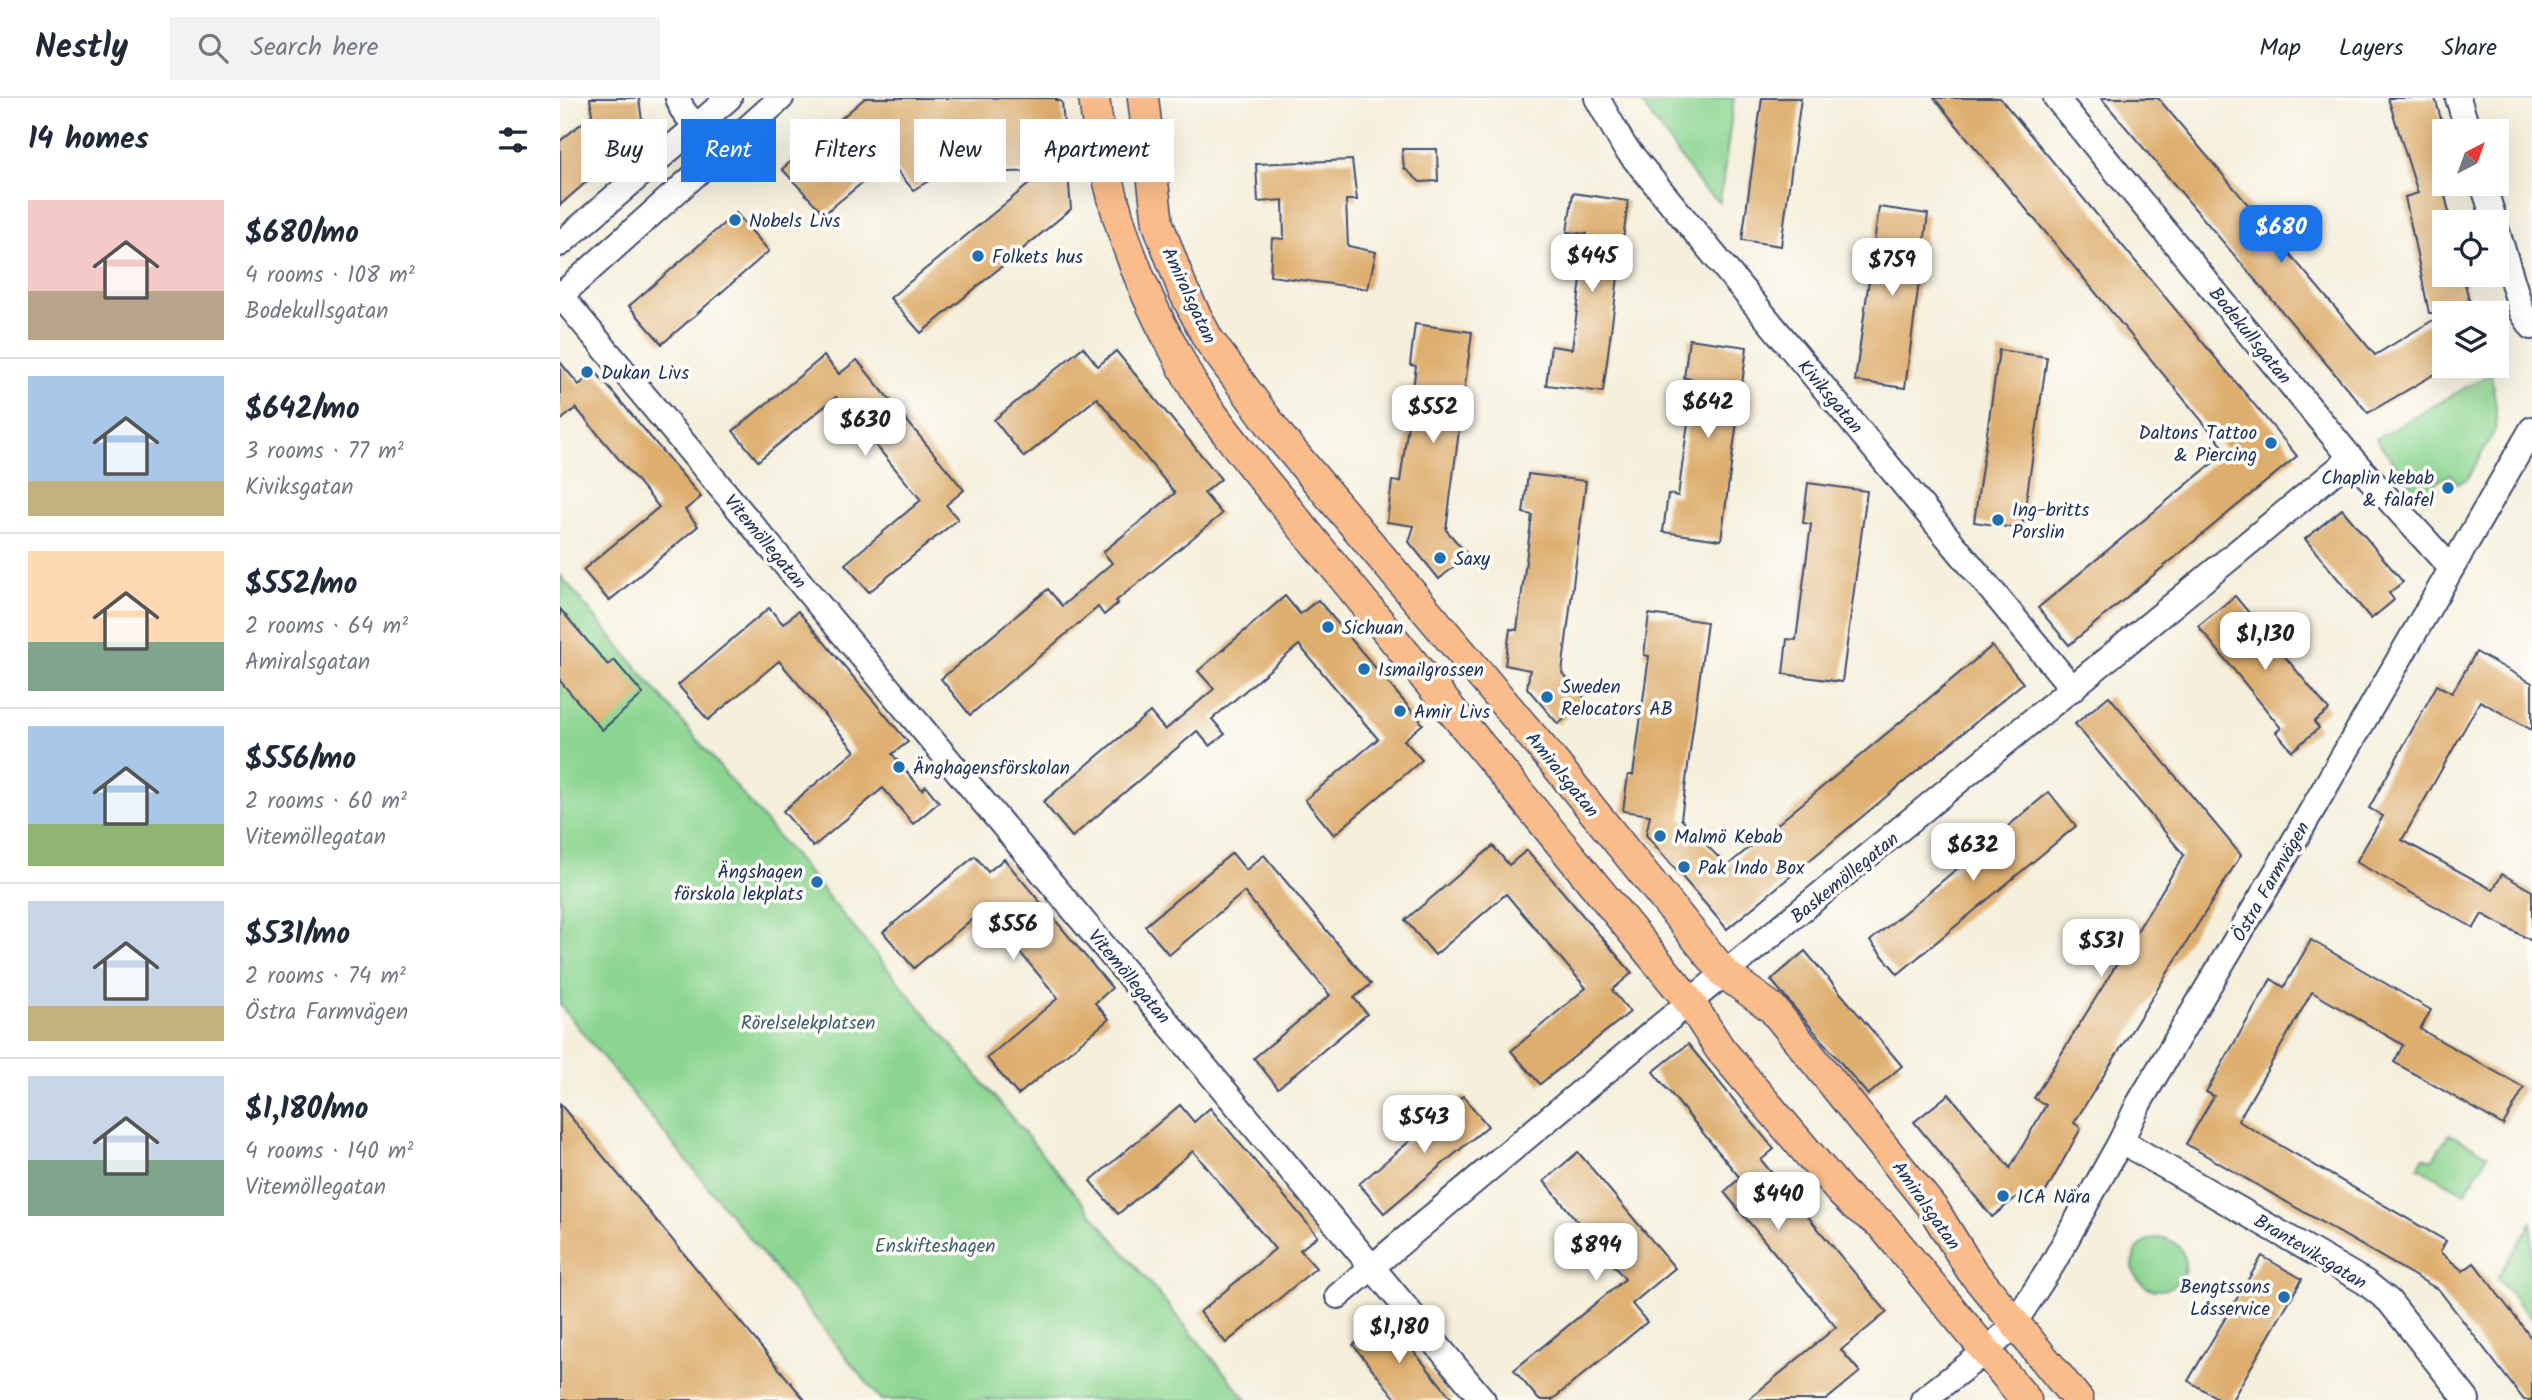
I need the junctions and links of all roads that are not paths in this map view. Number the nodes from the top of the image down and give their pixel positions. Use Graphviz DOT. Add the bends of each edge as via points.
graph roads {
  1 [pos="678,98"];
  2 [pos="729,98"];
  3 [pos="781,98"];
  4 [pos="1094,98"];
  5 [pos="1143,98"];
  6 [pos="1597,98"];
  7 [pos="2056,98"];
  8 [pos="2458,98"];
  9 [pos="689,119"];
  10 [pos="704,119"];
  11 [pos="2464,119"];
  12 [pos="681,139"];
  13 [pos="560,244"];
  14 [pos="2509,270"];
  15 [pos="560,296"];
  16 [pos="2532,327"];
  17 [pos="2532,429"];
  18 [pos="2351,458"];
  19 [pos="2450,567"];
  20 [pos="2073,689"];
  21 [pos="1725,974"];
  22 [pos="1689,1001"];
  23 [pos="2121,1141"];
  24 [pos="1373,1267"];
  25 [pos="1338,1296"];
  26 [pos="2002,1335"];
  27 [pos="1483,1400"];
  28 [pos="1923,1400"];
  29 [pos="2026,1400"];
  30 [pos="2078,1400"];
  31 [pos="2468,1400"];
  1 -- 9 [label="street"];
  2 -- 10 [label="street"];
  3 -- 15 [label="street"];
  4 -- 22 [label="main road, Amiralsgatan" via="1115,213 1134,268 1197,393"];
  5 -- 21 [label="main road, Amiralsgatan" via="1157,224 1208,339 1280,437"];
  6 -- 20 [label="street, Kiviksgatan" via="1624,146"];
  7 -- 18 [label="street, Bodekullsgatan"];
  8 -- 11 [label="street"];
  12 -- 13 [label="street"];
  14 -- 16 [label="street" via="2522,312"];
  15 -- 24 [label="street, Vitemöllegatan"];
  17 -- 19 [label="street, Östra Farmvägen"];
  18 -- 19 [label="street, Bodekullsgatan"];
  18 -- 20 [label="street, Baskemöllegatan"];
  19 -- 23 [label="street, Östra Farmvägen"];
  20 -- 21 [label="street, Baskemöllegatan"];
  21 -- 22 [label="street, Baskemöllegatan"];
  21 -- 26 [label="main road, Amiralsgatan" via="1772,1008 1895,1158 1971,1270"];
  22 -- 24 [label="street, Baskemöllegatan"];
  22 -- 26 [label="main road, Amiralsgatan" via="1720,1049 1831,1181"];
  23 -- 26 [label="street, Östra Farmvägen" via="2052,1265"];
  23 -- 31 [label="street, Branteviksgatan" via="2365,1282 2389,1301"];
  24 -- 25 [label="street, Baskemöllegatan"];
  24 -- 27 [label="street, Vitemöllegatan"];
  26 -- 28 [label="street, Östra Farmvägen"];
  26 -- 29 [label="main road, Amiralsgatan"];
  26 -- 30 [label="main road, Amiralsgatan"];
}
